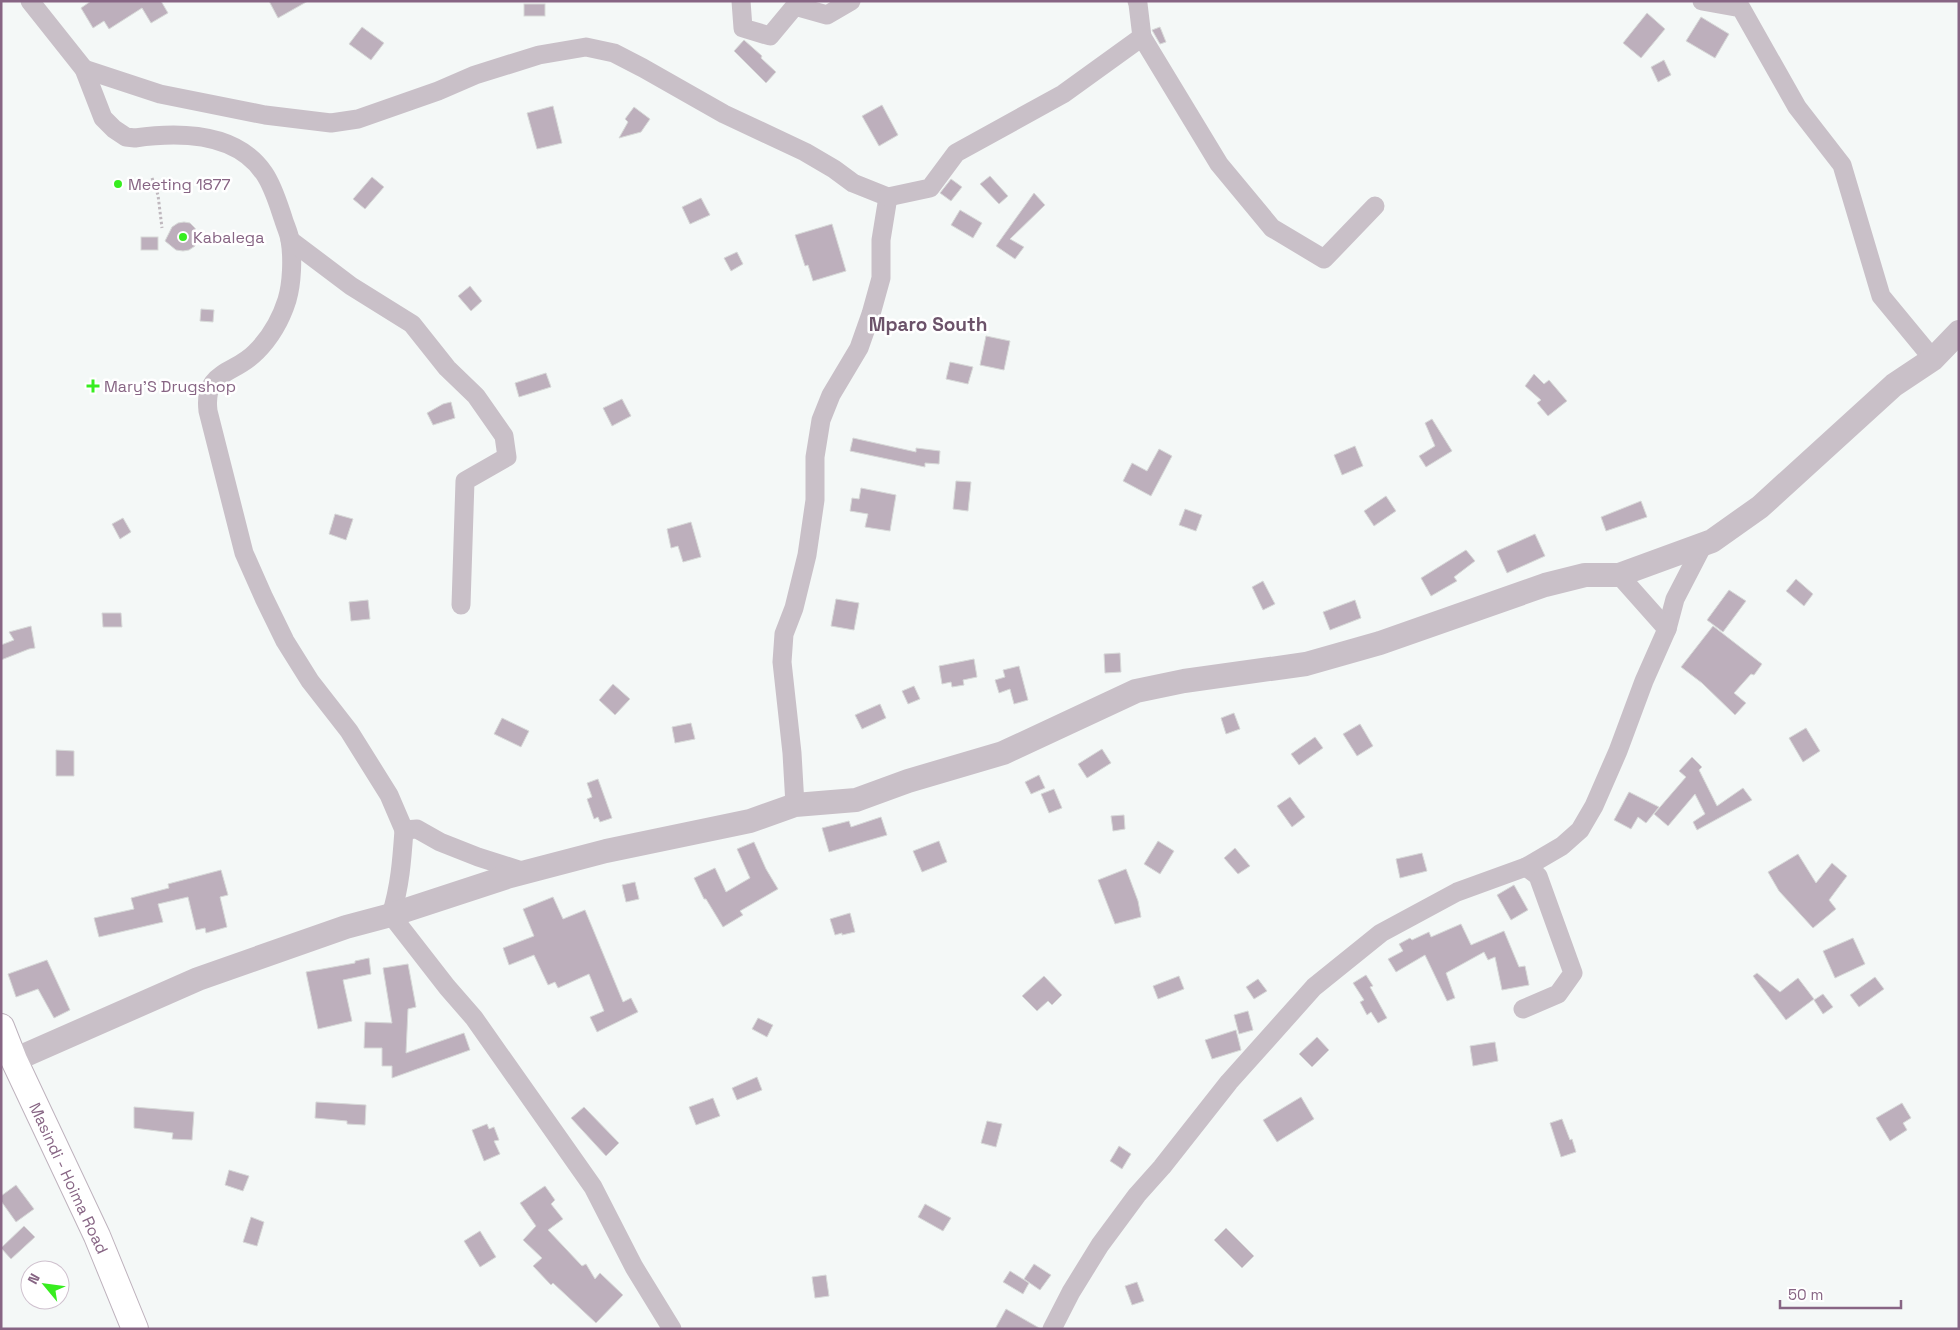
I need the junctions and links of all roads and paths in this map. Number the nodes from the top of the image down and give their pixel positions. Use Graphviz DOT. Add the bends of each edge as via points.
graph roads {
  1 [pos="30,1"];
  2 [pos="741,1"];
  3 [pos="851,1"];
  4 [pos="1136,1"];
  5 [pos="1702,1"];
  6 [pos="1142,37"];
  7 [pos="84,69"];
  8 [pos="152,178"];
  9 [pos="888,197"];
  10 [pos="1375,206"];
  11 [pos="162,228"];
  12 [pos="290,240"];
  13 [pos="1959,332"];
  14 [pos="1933,359"];
  15 [pos="1704,543"];
  16 [pos="1619,575"];
  17 [pos="461,604"];
  18 [pos="1667,629"];
  19 [pos="795,805"];
  20 [pos="404,830"];
  21 [pos="1526,867"];
  22 [pos="525,872"];
  23 [pos="391,915"];
  24 [pos="1523,1009"];
  25 [pos="1,1027"];
  26 [pos="14,1060"];
  27 [pos="135,1329"];
  28 [pos="672,1329"];
  29 [pos="1052,1329"];
  1 -- 7 [label="street"];
  2 -- 3 [label="street" via="743,28 770,36 795,6 827,16"];
  4 -- 6 [label="street"];
  5 -- 14 [label="street" via="1741,8 1797,107 1842,165 1881,296"];
  6 -- 9 [label="street" via="1062,94 956,153 930,188"];
  6 -- 10 [label="street" via="1219,164 1272,228 1324,259"];
  7 -- 9 [label="street" via="160,94 265,115 331,124 366,117 474,75 539,55 586,47 614,53 724,114 805,152 853,183"];
  7 -- 12 [label="street" via="104,118 126,137 186,135 230,145 250,158 264,173"];
  8 -- 11 [label="path" via="158,195"];
  9 -- 19 [label="street" via="881,240 880,278 871,314 859,348 831,395 821,420 807,555 784,634 782,662"];
  12 -- 17 [label="street" via="351,286 412,324 447,368 476,396 504,436 507,457 465,481"];
  12 -- 20 [label="street" via="291,270 287,299 276,326 255,353 214,380 206,399 208,411 244,553 264,598 310,681 349,730 389,794"];
  13 -- 14 [label="street"];
  14 -- 15 [label="street" via="1894,385 1760,508"];
  15 -- 16 [label="street"];
  15 -- 18 [label="street" via="1675,599"];
  16 -- 18 [label="street"];
  16 -- 19 [label="street" via="1585,575 1546,586 1380,643 1306,664 1184,680 1136,691 1003,752 856,800"];
  18 -- 21 [label="street" via="1618,751 1580,830 1562,846"];
  19 -- 22 [label="street" via="750,821"];
  20 -- 22 [label="street" via="417,829 440,842"];
  20 -- 23 [label="street" via="402,864"];
  21 -- 24 [label="street" via="1538,876 1573,973 1558,994"];
  21 -- 29 [label="street" via="1458,892 1381,933 1314,987 1229,1082 1137,1195 1100,1245"];
  22 -- 23 [label="street"];
  23 -- 26 [label="street" via="346,926 198,978"];
  23 -- 28 [label="street" via="474,1018 593,1187 634,1267"];
  25 -- 26 [label="main road, Masindi - Hoima Road"];
  26 -- 27 [label="main road, Masindi - Hoima Road" via="96,1236"];
}
